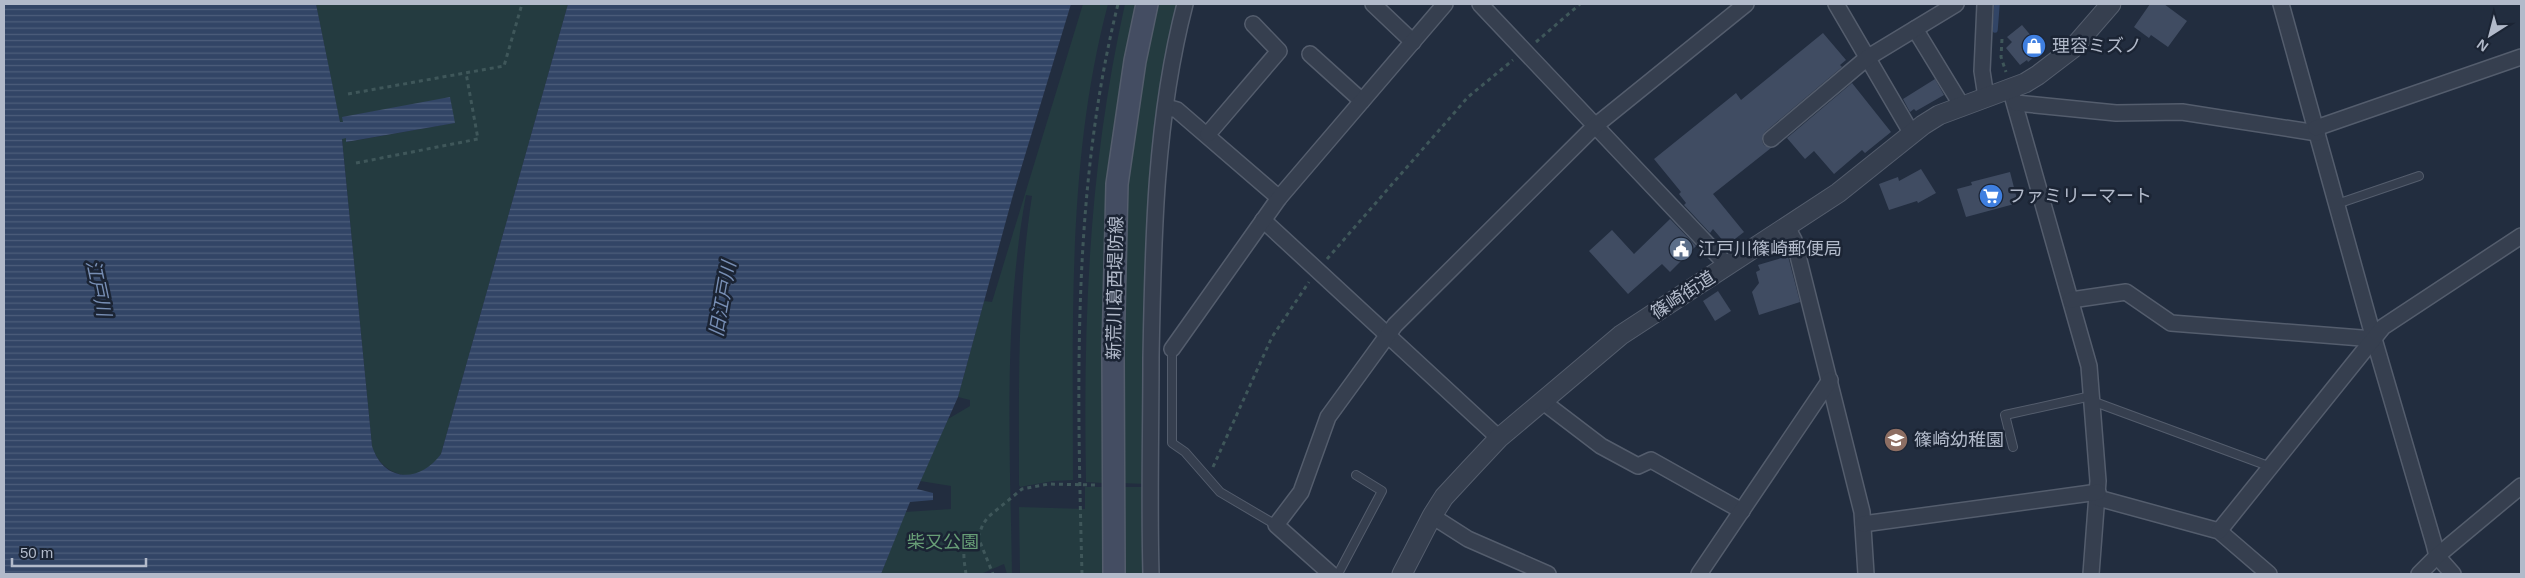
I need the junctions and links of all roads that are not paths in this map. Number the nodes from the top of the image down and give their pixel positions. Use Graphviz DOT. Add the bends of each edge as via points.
graph roads {
  1 [pos="1147,4"];
  2 [pos="1185,4"];
  3 [pos="1373,4"];
  4 [pos="1446,4"];
  5 [pos="1480,4"];
  6 [pos="1746,4"];
  7 [pos="1836,4"];
  8 [pos="1956,4"];
  9 [pos="1985,4"];
  10 [pos="2111,4"];
  11 [pos="2281,4"];
  12 [pos="1253,24"];
  13 [pos="1915,29"];
  14 [pos="1413,42"];
  15 [pos="1310,54"];
  16 [pos="2521,57"];
  17 [pos="1867,58"];
  18 [pos="2012,90"];
  19 [pos="1986,97"];
  20 [pos="1362,101"];
  21 [pos="1962,106"];
  22 [pos="1166,107"];
  23 [pos="1595,126"];
  24 [pos="2316,130"];
  25 [pos="1208,134"];
  26 [pos="1912,134"];
  27 [pos="1771,139"];
  28 [pos="2419,176"];
  29 [pos="1279,198"];
  30 [pos="2336,204"];
  31 [pos="1262,220"];
  32 [pos="1787,227"];
  33 [pos="2521,236"];
  34 [pos="1728,266"];
  35 [pos="2071,300"];
  36 [pos="1388,334"];
  37 [pos="2374,339"];
  38 [pos="1172,349"];
  39 [pos="1830,380"];
  40 [pos="2092,398"];
  41 [pos="1542,401"];
  42 [pos="1499,438"];
  43 [pos="2013,447"];
  44 [pos="2270,467"];
  45 [pos="1356,475"];
  46 [pos="2521,486"];
  47 [pos="2098,495"];
  48 [pos="1742,511"];
  49 [pos="1432,516"];
  50 [pos="1863,524"];
  51 [pos="1276,525"];
  52 [pos="2219,531"];
  53 [pos="2438,556"];
  54 [pos="1114,574"];
  55 [pos="1152,574"];
  56 [pos="1331,574"];
  57 [pos="1338,574"];
  58 [pos="1402,574"];
  59 [pos="1548,574"];
  60 [pos="1699,574"];
  61 [pos="1866,574"];
  62 [pos="2091,574"];
  63 [pos="2269,574"];
  64 [pos="2419,574"];
  65 [pos="2453,574"];
  1 -- 54 [label="main road, 新荒川葛西堤防線" via="1117,184 1113,352"];
  2 -- 22 [label="street"];
  3 -- 14 [label="street"];
  4 -- 14 [label="street"];
  5 -- 23 [label="street"];
  6 -- 23 [label="street"];
  7 -- 17 [label="street"];
  8 -- 13 [label="street"];
  9 -- 19 [label="street" via="1982,71"];
  10 -- 18 [label="street, 篠崎街道" via="2066,53"];
  11 -- 24 [label="street"];
  12 -- 25 [label="street" via="1280,51"];
  13 -- 17 [label="street"];
  13 -- 21 [label="street"];
  14 -- 20 [label="street"];
  15 -- 20 [label="street"];
  16 -- 24 [label="street"];
  17 -- 26 [label="street"];
  17 -- 27 [label="street"];
  18 -- 19 [label="street, 篠崎街道"];
  18 -- 24 [label="street" via="2116,113 2182,112"];
  18 -- 35 [label="street"];
  19 -- 21 [label="street, 篠崎街道"];
  20 -- 29 [label="street"];
  21 -- 26 [label="street, 篠崎街道" via="1939,115"];
  22 -- 25 [label="street" via="1177,110"];
  22 -- 55 [label="street" via="1154,209 1150,479"];
  23 -- 34 [label="street"];
  23 -- 36 [label="street"];
  24 -- 30 [label="street"];
  25 -- 29 [label="street"];
  26 -- 32 [label="street, 篠崎街道" via="1838,194"];
  28 -- 30 [label="lane"];
  29 -- 31 [label="street"];
  30 -- 37 [label="street"];
  31 -- 36 [label="street"];
  31 -- 38 [label="street"];
  32 -- 34 [label="street, 篠崎街道"];
  32 -- 39 [label="street" via="1794,240"];
  33 -- 37 [label="street" via="2383,327"];
  34 -- 41 [label="street, 篠崎街道" via="1621,335"];
  35 -- 37 [label="street" via="2126,292 2171,323"];
  35 -- 40 [label="street" via="2089,366"];
  36 -- 42 [label="street"];
  36 -- 51 [label="street" via="1328,417 1300,492"];
  37 -- 44 [label="street"];
  37 -- 53 [label="street"];
  38 -- 51 [label="lane" via="1172,443 1185,452 1220,492"];
  39 -- 48 [label="street"];
  39 -- 50 [label="street"];
  40 -- 43 [label="lane" via="2005,414"];
  40 -- 44 [label="lane"];
  40 -- 47 [label="street"];
  41 -- 42 [label="street, 篠崎街道"];
  41 -- 48 [label="street" via="1601,446 1638,466 1651,460"];
  42 -- 49 [label="street, 篠崎街道" via="1444,497"];
  44 -- 52 [label="street"];
  45 -- 57 [label="lane" via="1382,491"];
  46 -- 53 [label="street"];
  47 -- 50 [label="street"];
  47 -- 52 [label="street"];
  47 -- 62 [label="street"];
  48 -- 60 [label="street"];
  49 -- 58 [label="street, 篠崎街道"];
  49 -- 59 [label="street" via="1468,539"];
  50 -- 61 [label="street"];
  51 -- 56 [label="street"];
  52 -- 63 [label="street"];
  53 -- 64 [label="street"];
  53 -- 65 [label="street"];
}
